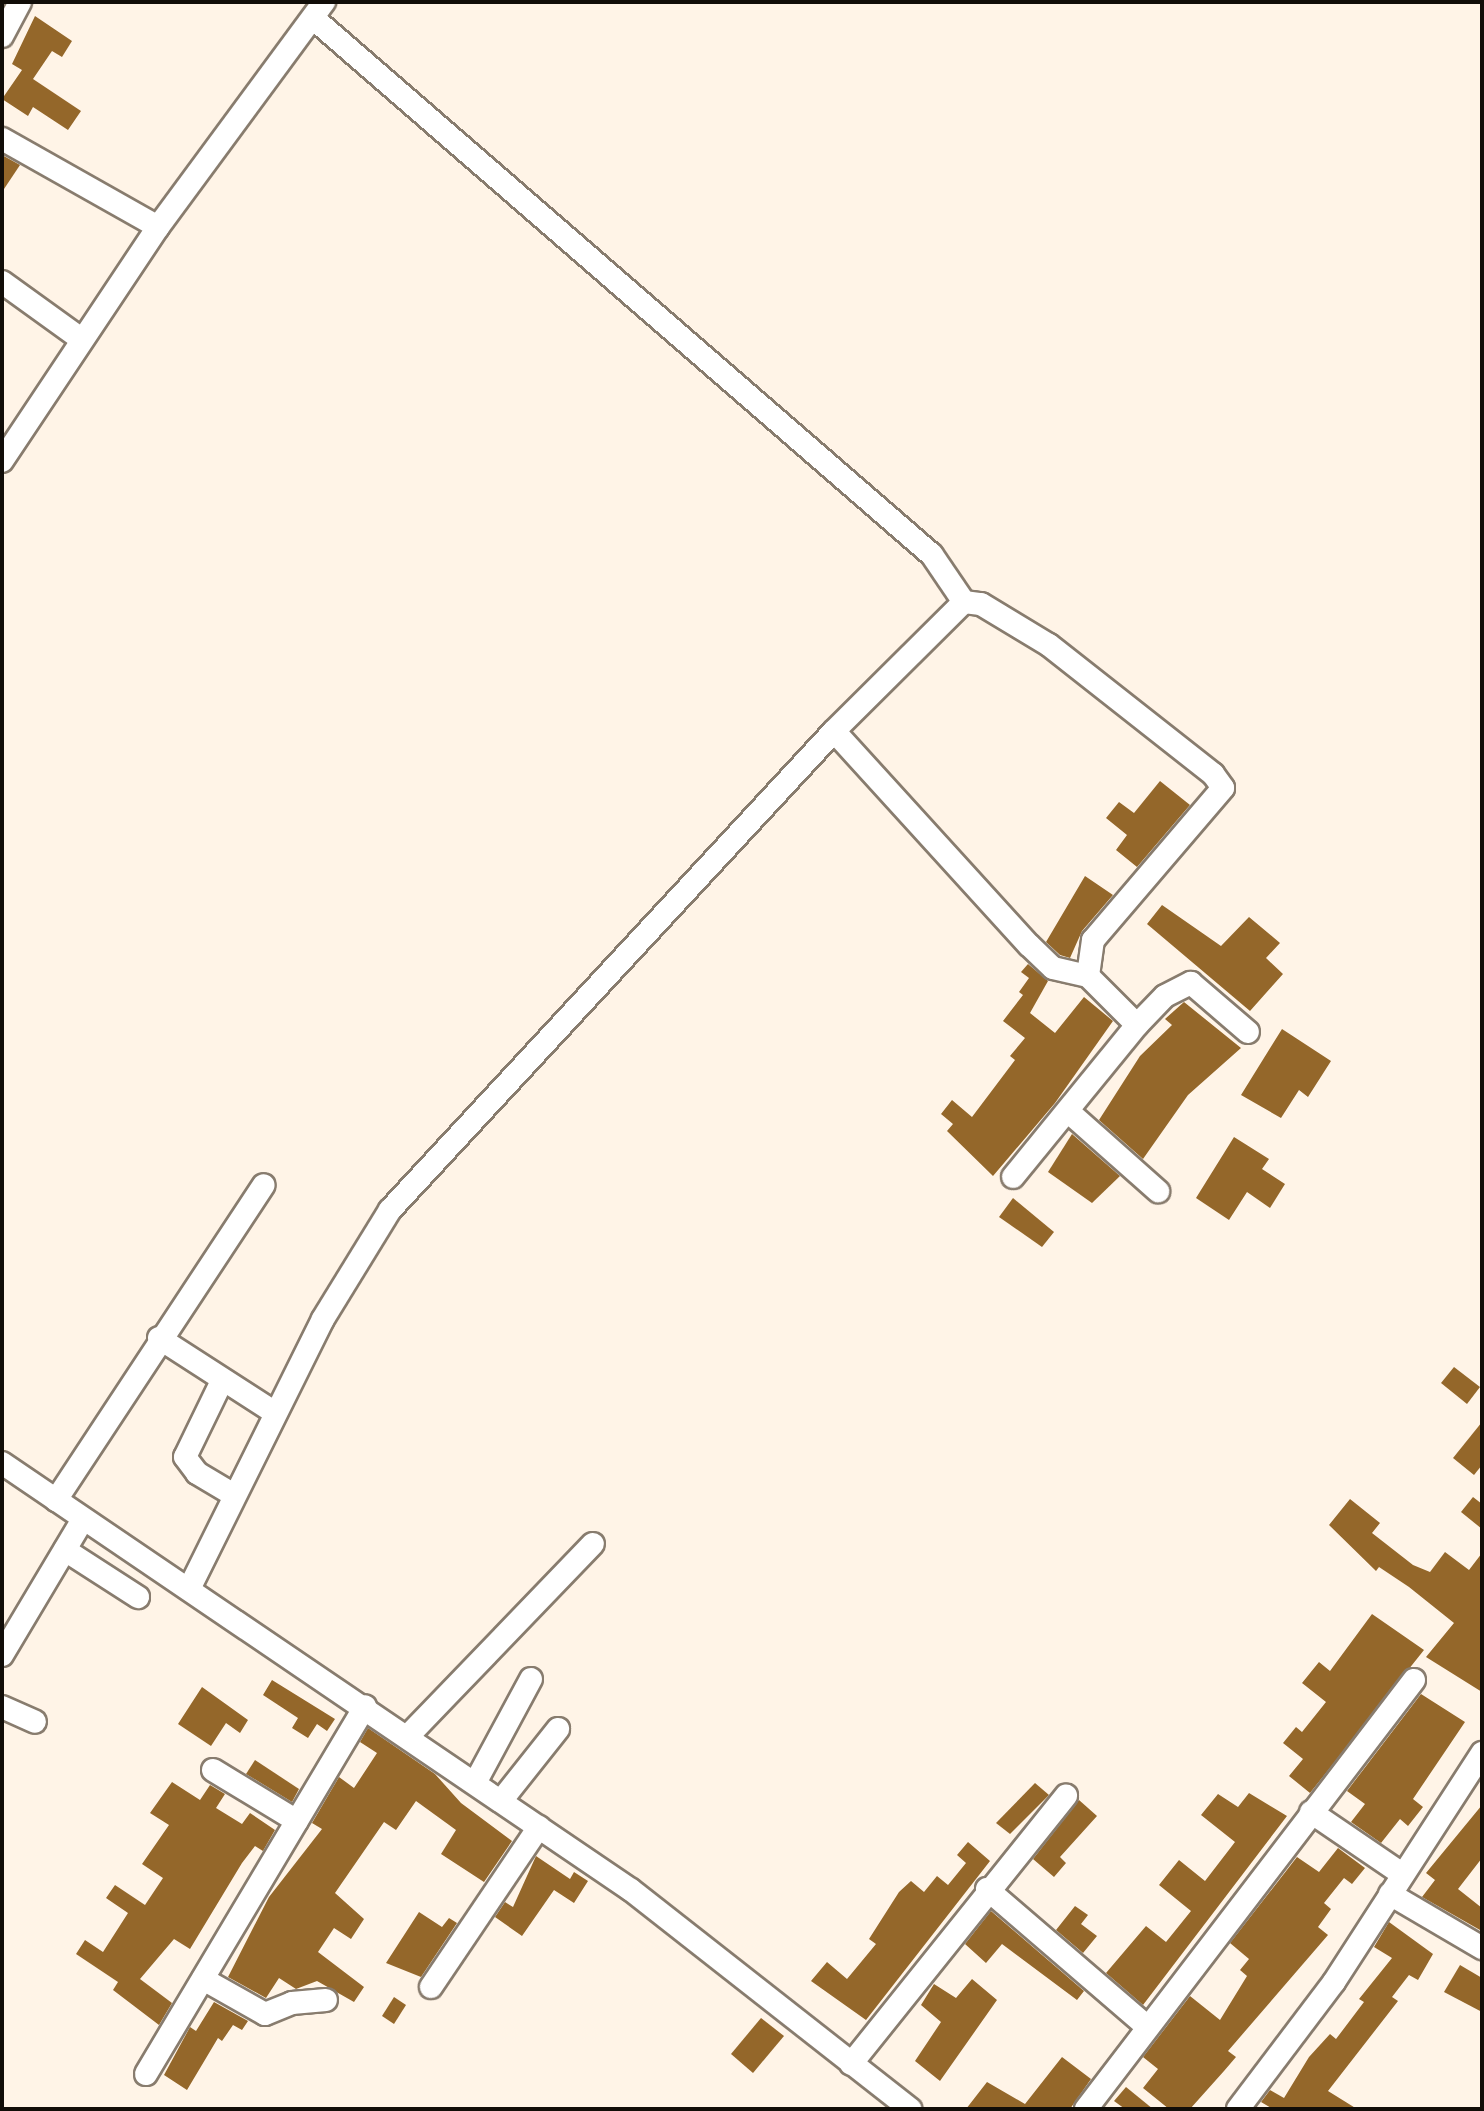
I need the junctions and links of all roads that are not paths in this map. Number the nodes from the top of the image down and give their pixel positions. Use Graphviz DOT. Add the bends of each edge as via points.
graph roads {
  1 [pos="20,2"];
  2 [pos="318,10"];
  3 [pos="2,36"];
  4 [pos="2,139"];
  5 [pos="158,227"];
  6 [pos="2,282"];
  7 [pos="81,339"];
  8 [pos="2,461"];
  9 [pos="964,602"];
  10 [pos="834,731"];
  11 [pos="1088,976"];
  12 [pos="1137,1025"];
  13 [pos="1248,1032"];
  14 [pos="1070,1113"];
  15 [pos="1013,1177"];
  16 [pos="264,1185"];
  17 [pos="1158,1191"];
  18 [pos="159,1338"];
  19 [pos="221,1383"];
  20 [pos="274,1412"];
  21 [pos="2,1463"];
  22 [pos="234,1495"];
  23 [pos="56,1500"];
  24 [pos="83,1519"];
  25 [pos="593,1544"];
  26 [pos="65,1550"];
  27 [pos="189,1589"];
  28 [pos="138,1597"];
  29 [pos="2,1655"];
  30 [pos="531,1679"];
  31 [pos="1414,1680"];
  32 [pos="365,1706"];
  33 [pos="2,1707"];
  34 [pos="35,1722"];
  35 [pos="558,1729"];
  36 [pos="407,1737"];
  37 [pos="1482,1753"];
  38 [pos="213,1770"];
  39 [pos="475,1783"];
  40 [pos="1066,1796"];
  41 [pos="501,1801"];
  42 [pos="1311,1812"];
  43 [pos="297,1821"];
  44 [pos="539,1827"];
  45 [pos="1402,1874"];
  46 [pos="987,1889"];
  47 [pos="1390,1894"];
  48 [pos="1482,1948"];
  49 [pos="203,1979"];
  50 [pos="431,1987"];
  51 [pos="326,2000"];
  52 [pos="1146,2026"];
  53 [pos="851,2064"];
  54 [pos="146,2074"];
  55 [pos="910,2109"];
  56 [pos="1086,2109"];
  57 [pos="1238,2109"];
  1 -- 3 [label="street"];
  2 -- 5 [label="street"];
  2 -- 9 [label="street" via="932,555"];
  4 -- 5 [label="street"];
  5 -- 7 [label="street"];
  6 -- 7 [label="street"];
  7 -- 8 [label="street"];
  9 -- 10 [label="street"];
  9 -- 11 [label="street" via="981,604 1049,645 1222,784 1216,800 1098,929"];
  10 -- 11 [label="street" via="1029,945 1053,968"];
  10 -- 20 [label="street" via="390,1210 363,1246"];
  11 -- 12 [label="street"];
  12 -- 13 [label="street" via="1165,996 1191,983"];
  12 -- 14 [label="street"];
  14 -- 15 [label="street"];
  14 -- 17 [label="street"];
  16 -- 18 [label="street"];
  18 -- 19 [label="street"];
  18 -- 23 [label="street"];
  19 -- 20 [label="street"];
  19 -- 22 [label="street" via="185,1457 197,1473"];
  20 -- 22 [label="street"];
  21 -- 23 [label="street"];
  22 -- 27 [label="street"];
  23 -- 24 [label="street"];
  24 -- 26 [label="street"];
  24 -- 27 [label="street"];
  25 -- 36 [label="street"];
  26 -- 28 [label="street"];
  26 -- 29 [label="street"];
  27 -- 32 [label="street"];
  30 -- 39 [label="street"];
  31 -- 42 [label="street"];
  32 -- 36 [label="street"];
  32 -- 43 [label="street"];
  33 -- 34 [label="street"];
  35 -- 41 [label="street"];
  36 -- 39 [label="street"];
  37 -- 45 [label="street"];
  38 -- 43 [label="street"];
  39 -- 41 [label="street"];
  40 -- 46 [label="street"];
  41 -- 44 [label="street"];
  42 -- 45 [label="street"];
  42 -- 52 [label="street"];
  43 -- 49 [label="street"];
  44 -- 50 [label="street"];
  44 -- 53 [label="street" via="713,1950"];
  45 -- 47 [label="street"];
  46 -- 52 [label="street"];
  46 -- 53 [label="street"];
  47 -- 48 [label="street"];
  47 -- 57 [label="street" via="1306,2023"];
  49 -- 51 [label="street" via="265,2014 292,2003"];
  49 -- 54 [label="street"];
  52 -- 56 [label="street"];
  53 -- 55 [label="street"];
}
